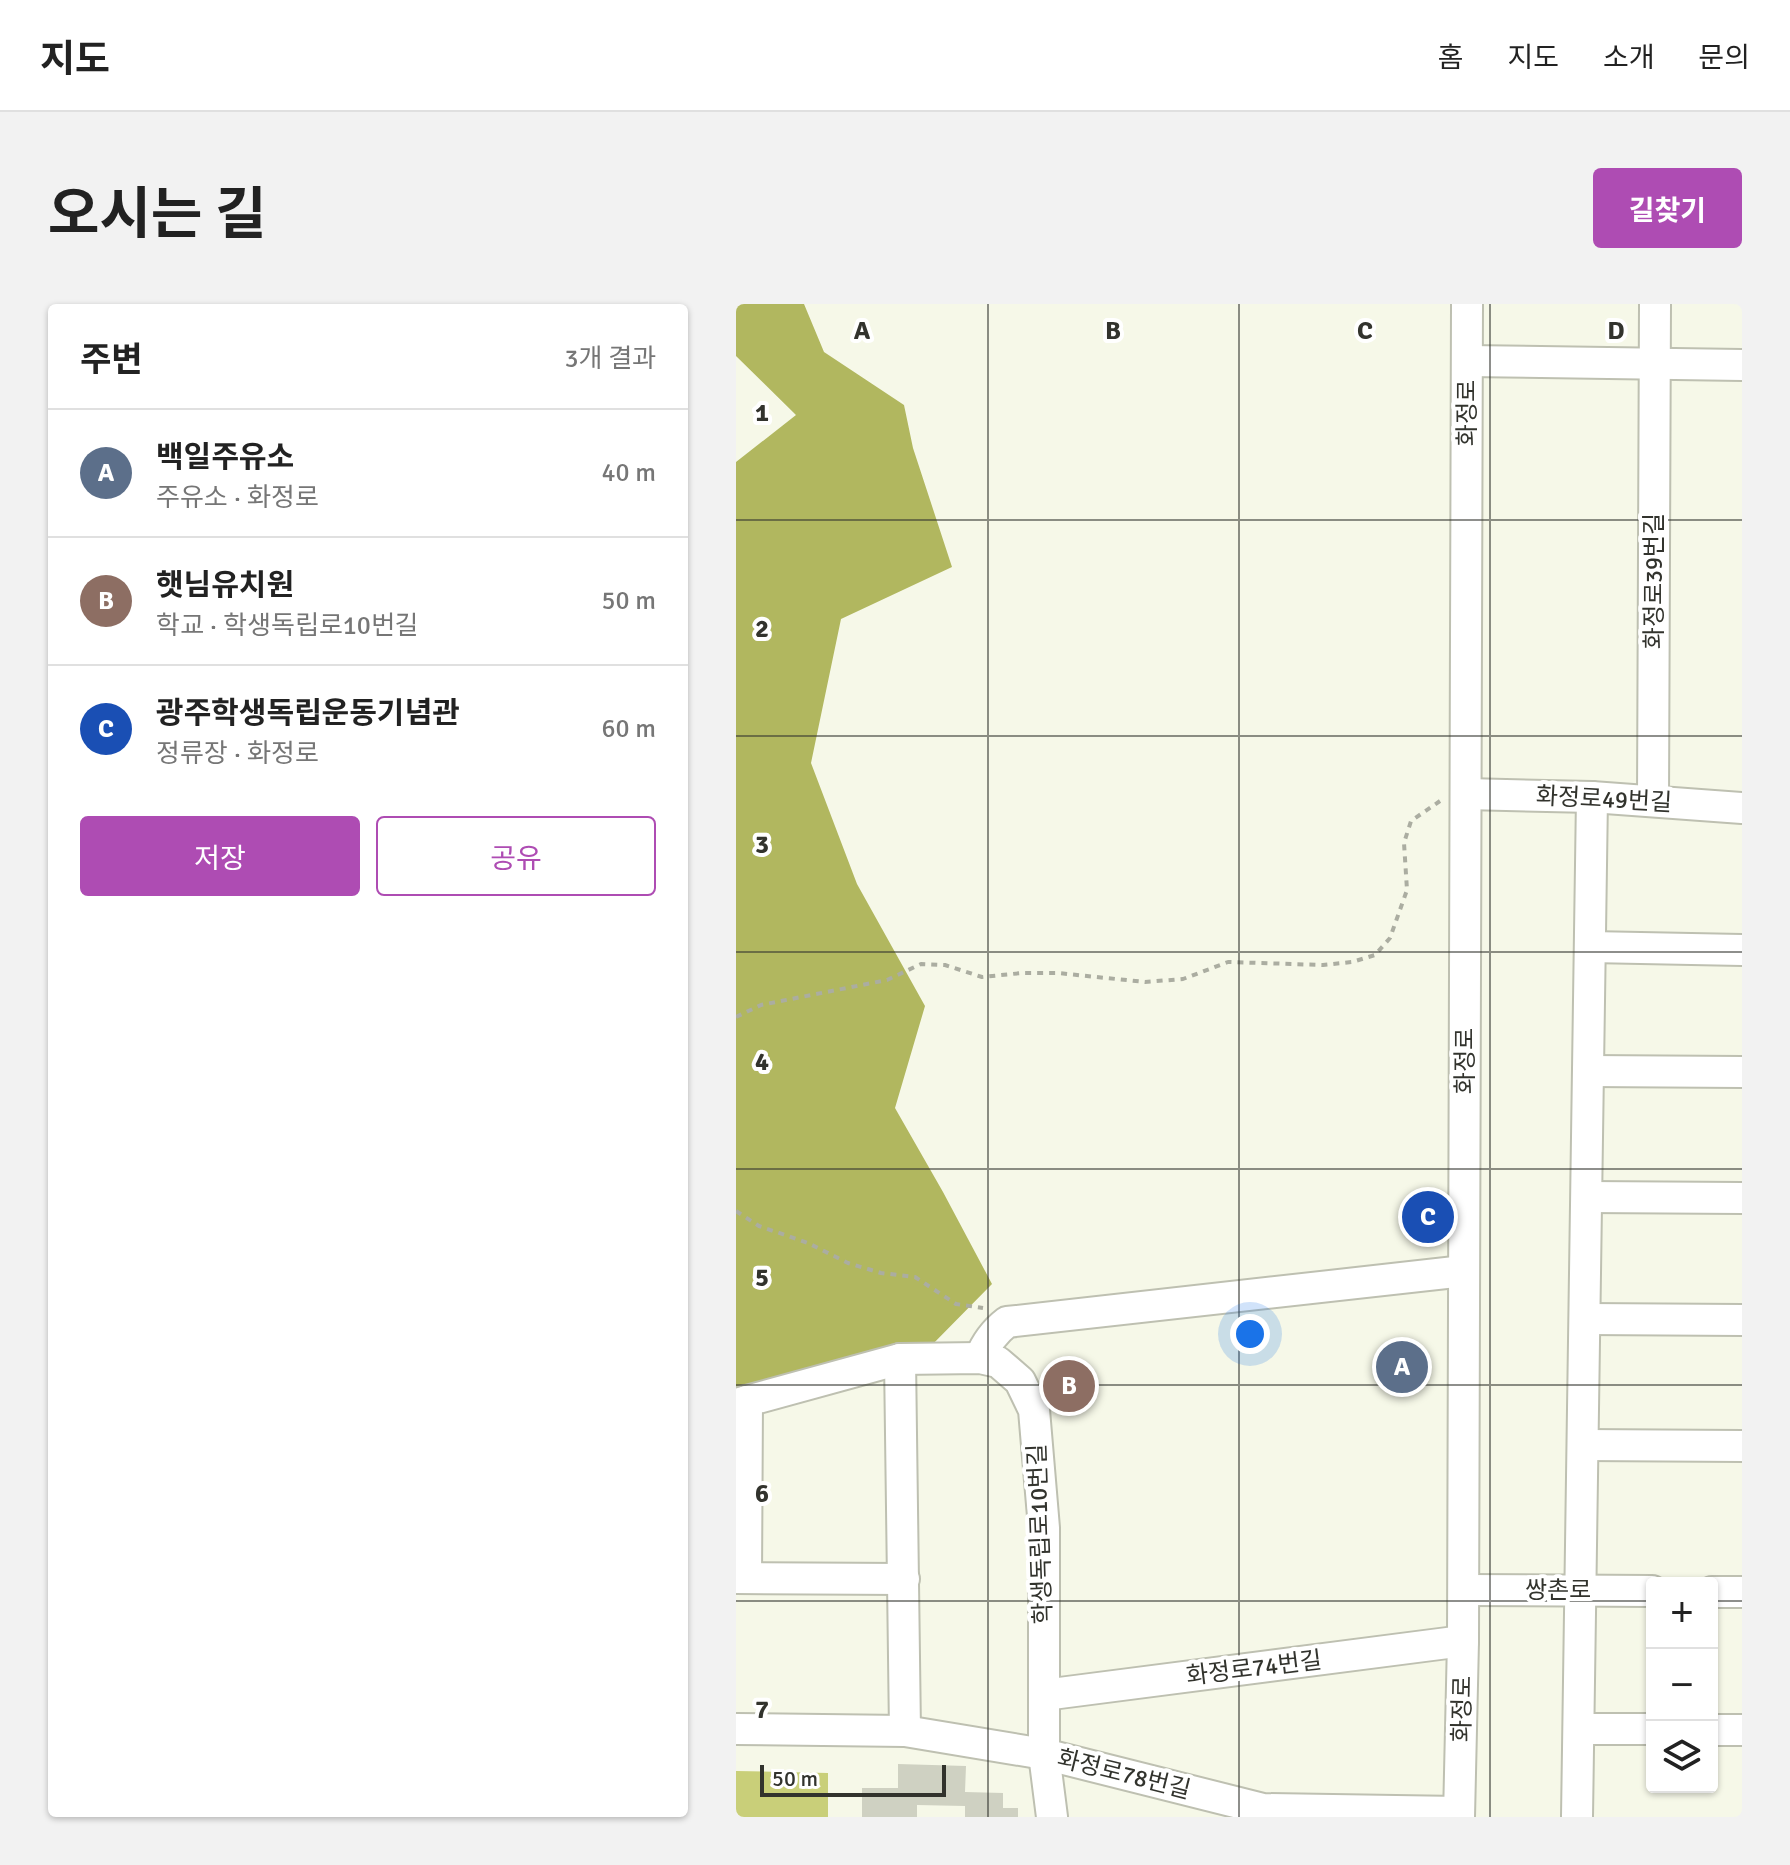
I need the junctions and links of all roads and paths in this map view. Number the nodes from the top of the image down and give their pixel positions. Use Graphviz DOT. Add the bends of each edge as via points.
graph roads {
  1 [pos="1467,304"];
  2 [pos="1655,304"];
  3 [pos="1467,361"];
  4 [pos="1655,363"];
  5 [pos="1742,365"];
  6 [pos="1466,794"];
  7 [pos="1592,797"];
  8 [pos="1653,800"];
  9 [pos="1742,808"];
  10 [pos="1590,947"];
  11 [pos="1742,950"];
  12 [pos="736,1017"];
  13 [pos="1588,1071"];
  14 [pos="1742,1072"];
  15 [pos="1587,1197"];
  16 [pos="1742,1198"];
  17 [pos="736,1211"];
  18 [pos="1464,1271"];
  19 [pos="1586,1319"];
  20 [pos="1742,1320"];
  21 [pos="986,1321"];
  22 [pos="980,1358"];
  23 [pos="900,1359"];
  24 [pos="742,1403"];
  25 [pos="1583,1445"];
  26 [pos="1742,1446"];
  27 [pos="741,1578"];
  28 [pos="904,1579"];
  29 [pos="1464,1590"];
  30 [pos="1581,1590"];
  31 [pos="1646,1591"];
  32 [pos="1718,1592"];
  33 [pos="1742,1592"];
  34 [pos="1463,1641"];
  35 [pos="1044,1695"];
  36 [pos="736,1729"];
  37 [pos="1579,1729"];
  38 [pos="1646,1729"];
  39 [pos="1718,1730"];
  40 [pos="1742,1730"];
  41 [pos="905,1731"];
  42 [pos="1044,1754"];
  43 [pos="1344,1814"];
  44 [pos="1459,1815"];
  45 [pos="1052,1817"];
  46 [pos="1577,1817"];
  1 -- 3 [label="street, 화정로"];
  2 -- 4 [label="street, 화정로39번길"];
  3 -- 4 [label="street"];
  3 -- 6 [label="street, 화정로"];
  4 -- 5 [label="street"];
  4 -- 8 [label="street, 화정로39번길"];
  6 -- 7 [label="street, 화정로49번길"];
  6 -- 12 [label="path" via="1441,801 1411,821 1404,843 1407,890 1390,938 1375,955 1323,965 1228,962 1183,979 1145,982 1058,973 982,977 945,965 921,964 887,980 761,1005"];
  6 -- 18 [label="street, 화정로"];
  7 -- 8 [label="street, 화정로49번길"];
  7 -- 10 [label="street"];
  8 -- 9 [label="street, 화정로49번길"];
  10 -- 11 [label="street"];
  10 -- 13 [label="street"];
  13 -- 14 [label="street"];
  13 -- 15 [label="street"];
  15 -- 16 [label="street"];
  15 -- 19 [label="street"];
  17 -- 21 [label="path" via="848,1263 915,1277 956,1304 983,1307"];
  18 -- 22 [label="street" via="1007,1322"];
  18 -- 29 [label="street, 화정로"];
  19 -- 20 [label="street"];
  19 -- 25 [label="street"];
  22 -- 23 [label="street, 학생독립로10번길"];
  22 -- 35 [label="street, 학생독립로10번길" via="998,1362 1020,1381 1034,1410 1044,1528"];
  23 -- 24 [label="street, 학생독립로10번길"];
  23 -- 28 [label="street"];
  24 -- 27 [label="street"];
  25 -- 26 [label="street"];
  25 -- 30 [label="street"];
  27 -- 28 [label="street"];
  28 -- 41 [label="street"];
  29 -- 30 [label="street, 쌍촌로"];
  29 -- 34 [label="street, 화정로"];
  30 -- 31 [label="street, 쌍촌로"];
  30 -- 37 [label="street"];
  32 -- 33 [label="street"];
  34 -- 35 [label="street, 화정로74번길"];
  34 -- 44 [label="street, 화정로"];
  35 -- 42 [label="street, 학생독립로10번길"];
  36 -- 41 [label="street, 화정로78번길"];
  37 -- 38 [label="street"];
  37 -- 46 [label="street"];
  39 -- 40 [label="street"];
  41 -- 42 [label="street, 화정로78번길"];
  42 -- 43 [label="street, 화정로78번길" via="1263,1809"];
  42 -- 45 [label="street, 학생독립로10번길"];
  43 -- 44 [label="street, 화정로78번길"];
}
